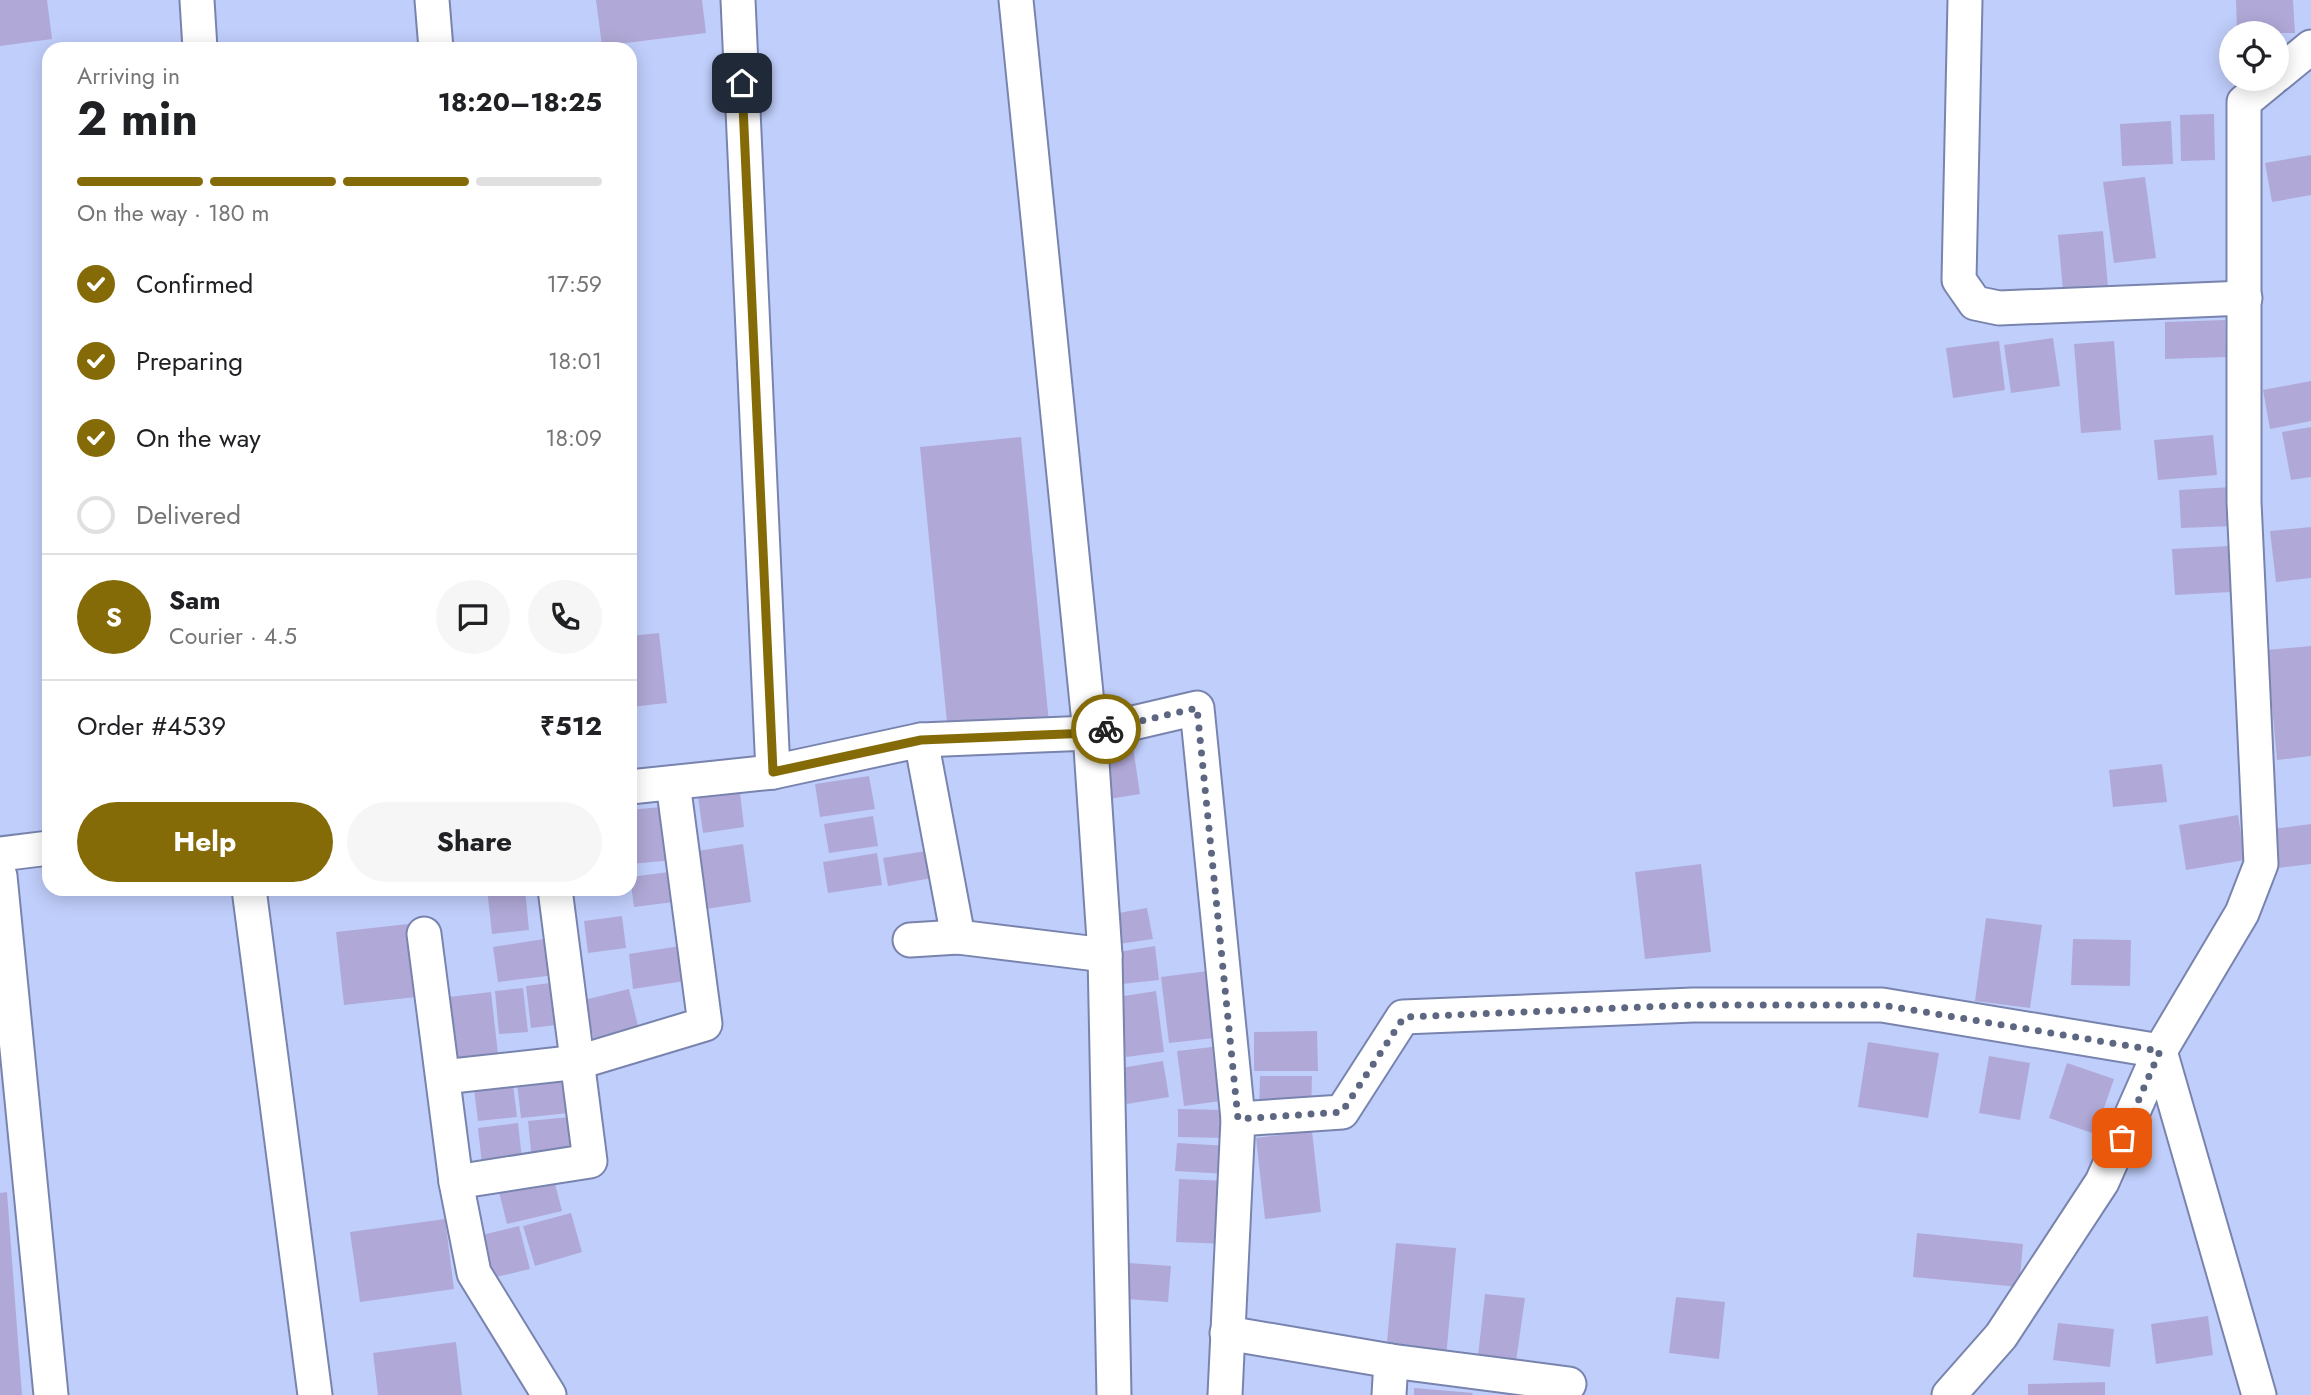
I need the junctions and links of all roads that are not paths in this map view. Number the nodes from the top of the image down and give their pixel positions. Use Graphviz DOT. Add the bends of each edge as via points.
graph roads {
  1 [pos="197,0"];
  2 [pos="432,0"];
  3 [pos="738,0"];
  4 [pos="1016,0"];
  5 [pos="1965,0"];
  6 [pos="200,42"];
  7 [pos="435,42"];
  8 [pos="2311,47"];
  9 [pos="2289,65"];
  10 [pos="2257,91"];
  11 [pos="2245,298"];
  12 [pos="1090,733"];
  13 [pos="921,740"];
  14 [pos="773,772"];
  15 [pos="673,783"];
  16 [pos="637,786"];
  17 [pos="42,849"];
  18 [pos="0,854"];
  19 [pos="0,876"];
  20 [pos="250,896"];
  21 [pos="556,896"];
  22 [pos="424,934"];
  23 [pos="958,937"];
  24 [pos="910,940"];
  25 [pos="1105,956"];
  26 [pos="2160,1051"];
  27 [pos="579,1062"];
  28 [pos="443,1077"];
  29 [pos="1238,1119"];
  30 [pos="456,1182"];
  31 [pos="1227,1333"];
  32 [pos="1391,1361"];
  33 [pos="1569,1384"];
  34 [pos="51,1395"];
  35 [pos="315,1395"];
  36 [pos="549,1395"];
  37 [pos="1114,1395"];
  38 [pos="1225,1395"];
  39 [pos="1389,1395"];
  40 [pos="1949,1395"];
  41 [pos="2259,1395"];
  1 -- 6 [label="street"];
  2 -- 7 [label="street"];
  3 -- 14 [label="street"];
  4 -- 12 [label="street"];
  5 -- 11 [label="street" via="1959,280 1975,303 1999,308"];
  8 -- 9 [label="street"];
  10 -- 11 [label="street" via="2244,102"];
  11 -- 26 [label="street" via="2244,502 2260,864 2242,913"];
  12 -- 13 [label="street"];
  12 -- 25 [label="street"];
  12 -- 29 [label="street" via="1197,708"];
  13 -- 14 [label="street"];
  13 -- 23 [label="street"];
  14 -- 15 [label="street"];
  15 -- 16 [label="street"];
  15 -- 27 [label="street" via="705,1024"];
  17 -- 18 [label="street"];
  19 -- 34 [label="street"];
  20 -- 35 [label="street"];
  21 -- 27 [label="street"];
  22 -- 28 [label="street"];
  23 -- 24 [label="street"];
  23 -- 25 [label="street"];
  25 -- 37 [label="street"];
  26 -- 29 [label="street" via="1882,1005 1693,1005 1404,1017 1342,1112"];
  26 -- 40 [label="street" via="2102,1182 2001,1336"];
  26 -- 41 [label="street"];
  27 -- 28 [label="street"];
  27 -- 30 [label="street" via="590,1161"];
  28 -- 30 [label="street"];
  29 -- 31 [label="street"];
  30 -- 36 [label="street" via="474,1273"];
  31 -- 32 [label="street"];
  31 -- 38 [label="street"];
  32 -- 33 [label="street"];
  32 -- 39 [label="street"];
}
